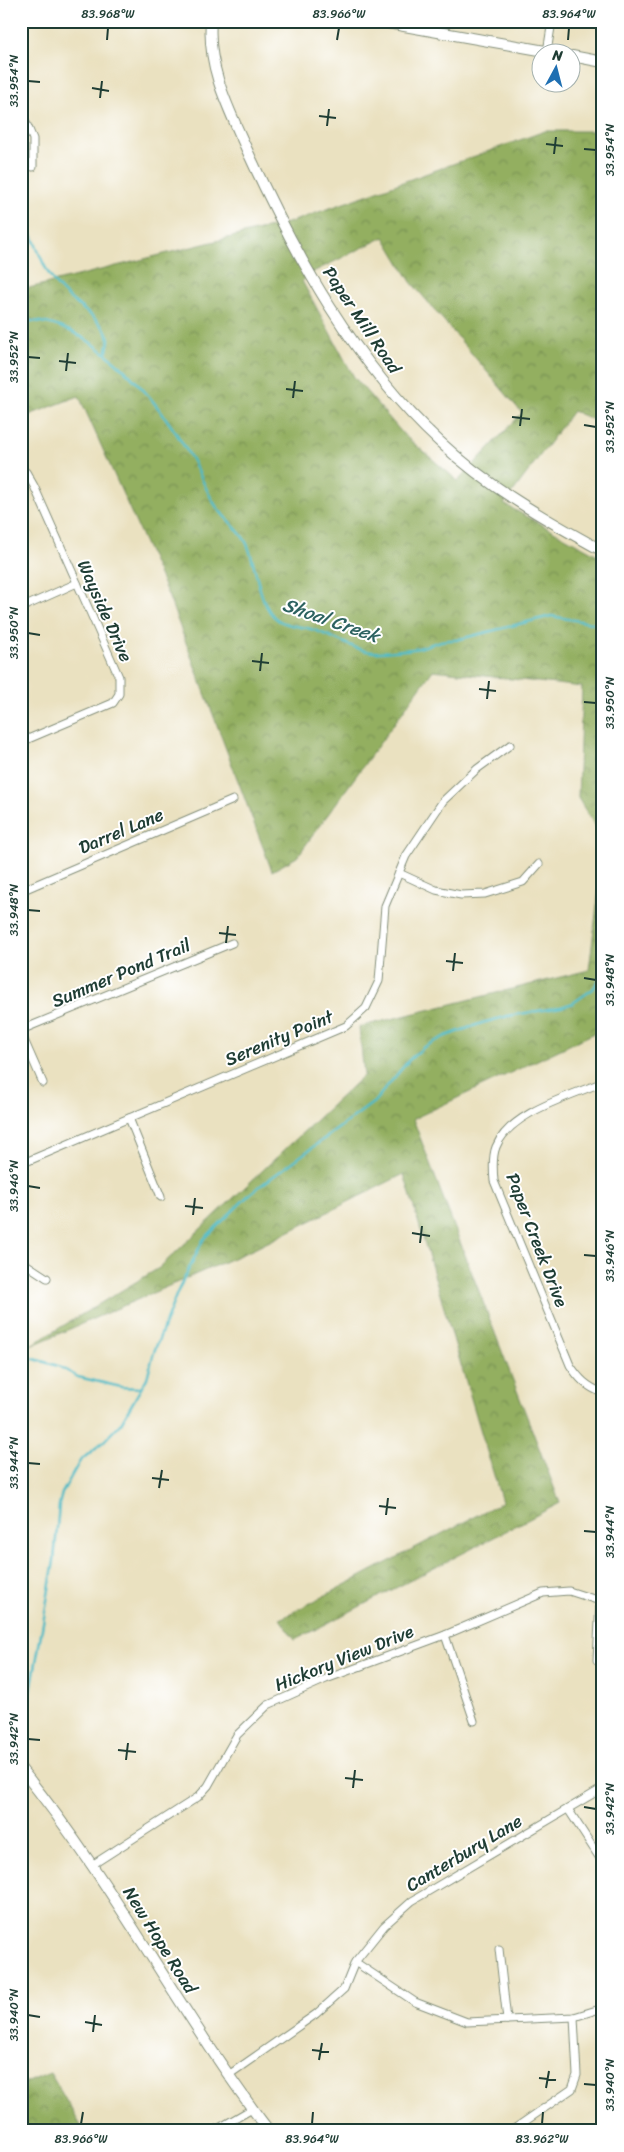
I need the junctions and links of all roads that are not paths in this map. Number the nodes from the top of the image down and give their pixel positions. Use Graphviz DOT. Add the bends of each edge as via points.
graph roads {
  1 [pos="218,21"];
  2 [pos="376,21"];
  3 [pos="552,21"];
  4 [pos="210,24"];
  5 [pos="550,42"];
  6 [pos="532,49"];
  7 [pos="582,58"];
  8 [pos="603,62"];
  9 [pos="21,111"];
  10 [pos="33,167"];
  11 [pos="21,474"];
  12 [pos="603,551"];
  13 [pos="77,583"];
  14 [pos="21,608"];
  15 [pos="21,742"];
  16 [pos="510,745"];
  17 [pos="233,800"];
  18 [pos="539,864"];
  19 [pos="399,873"];
  20 [pos="21,891"];
  21 [pos="232,943"];
  22 [pos="21,1032"];
  23 [pos="603,1082"];
  24 [pos="43,1083"];
  25 [pos="129,1118"];
  26 [pos="21,1164"];
  27 [pos="161,1197"];
  28 [pos="21,1262"];
  29 [pos="47,1278"];
  30 [pos="603,1393"];
  31 [pos="601,1602"];
  32 [pos="445,1635"];
  33 [pos="597,1660"];
  34 [pos="474,1721"];
  35 [pos="21,1769"];
  36 [pos="603,1788"];
  37 [pos="568,1809"];
  38 [pos="603,1863"];
  39 [pos="92,1865"];
  40 [pos="499,1949"];
  41 [pos="355,1962"];
  42 [pos="603,2008"];
  43 [pos="574,2017"];
  44 [pos="508,2020"];
  45 [pos="230,2074"];
  46 [pos="252,2109"];
  47 [pos="214,2131"];
  48 [pos="269,2131"];
  49 [pos="511,2131"];
  1 -- 4 [label="street"];
  2 -- 6 [label="street"];
  3 -- 5 [label="street"];
  4 -- 12 [label="street, Paper Mill Road" via="211,50 220,89 274,210 339,320 393,394 440,443 490,482"];
  7 -- 8 [label="street"];
  9 -- 10 [label="street" via="33,139"];
  11 -- 13 [label="street, Wayside Drive" via="26,472 34,486"];
  13 -- 14 [label="street"];
  13 -- 15 [label="street, Wayside Drive" via="119,677 119,694 113,703"];
  16 -- 19 [label="street, Serenity Point" via="477,769 443,801 406,856"];
  17 -- 20 [label="street, Darrel Lane"];
  18 -- 19 [label="street" via="523,882 485,894 436,890"];
  19 -- 25 [label="street, Serenity Point" via="385,906 378,982 366,1008 346,1026"];
  21 -- 22 [label="street, Summer Pond Trail"];
  22 -- 24 [label="street"];
  23 -- 30 [label="street, Paper Creek Drive" via="521,1118 504,1133 495,1148 493,1164 494,1181 570,1365 579,1378"];
  25 -- 26 [label="street, Serenity Point"];
  25 -- 27 [label="street"];
  28 -- 29 [label="street"];
  31 -- 32 [label="street, Hickory View Drive" via="569,1591 543,1593"];
  31 -- 33 [label="street"];
  32 -- 34 [label="street"];
  32 -- 39 [label="street, Hickory View Drive" via="326,1679 268,1705 237,1735 208,1786 198,1797"];
  35 -- 39 [label="street, New Hope Road" via="48,1801"];
  36 -- 37 [label="street, Canterbury Lane"];
  37 -- 38 [label="street"];
  37 -- 41 [label="street, Canterbury Lane" via="412,1901 384,1926"];
  39 -- 45 [label="street, New Hope Road" via="191,2020"];
  40 -- 44 [label="street"];
  41 -- 44 [label="street" via="415,2002 467,2022"];
  41 -- 45 [label="street, Canterbury Lane" via="344,1990 316,2014"];
  42 -- 43 [label="street"];
  43 -- 44 [label="street"];
  43 -- 49 [label="street" via="577,2075 572,2089"];
  45 -- 46 [label="street, New Hope Road"];
  46 -- 47 [label="street"];
  46 -- 48 [label="street, New Hope Road"];
}
